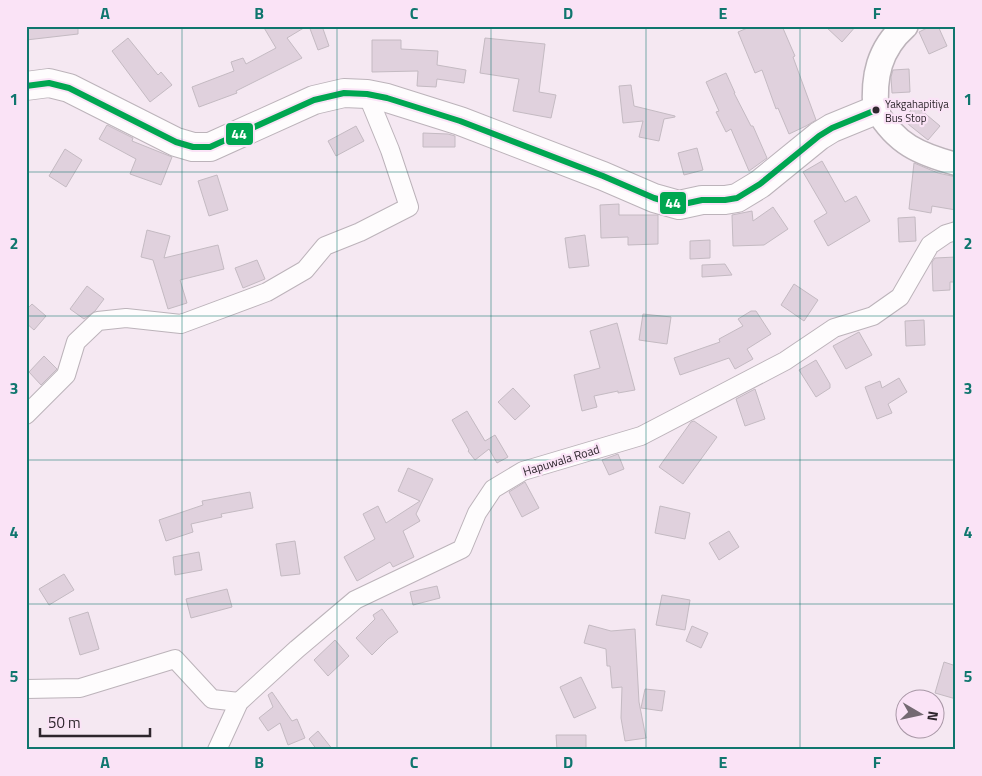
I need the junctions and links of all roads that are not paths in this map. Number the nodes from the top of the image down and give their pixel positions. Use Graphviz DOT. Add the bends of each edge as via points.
graph roads {
  1 [pos="905,26"];
  2 [pos="26,86"];
  3 [pos="367,94"];
  4 [pos="876,110"];
  5 [pos="956,164"];
  6 [pos="956,231"];
  7 [pos="26,415"];
  8 [pos="26,689"];
  9 [pos="239,702"];
  10 [pos="217,750"];
  1 -- 4 [label="main road" via="894,36 879,65"];
  2 -- 3 [label="main road" via="49,82 69,88 151,131 192,147 210,147 314,100 344,93"];
  3 -- 4 [label="main road" via="460,121 679,205 737,198 832,128"];
  3 -- 7 [label="street" via="409,207 325,246 305,270 267,292 181,324 126,318 98,321 76,342 66,375"];
  4 -- 5 [label="street" via="892,134 908,145"];
  6 -- 9 [label="street, Hapuwala Road" via="930,246 900,298 873,316 834,328 784,361 641,436 523,470 492,489 477,513 462,549 355,600"];
  8 -- 9 [label="street" via="80,688 175,659 212,699"];
  9 -- 10 [label="street, Hapuwala Road"];
}
